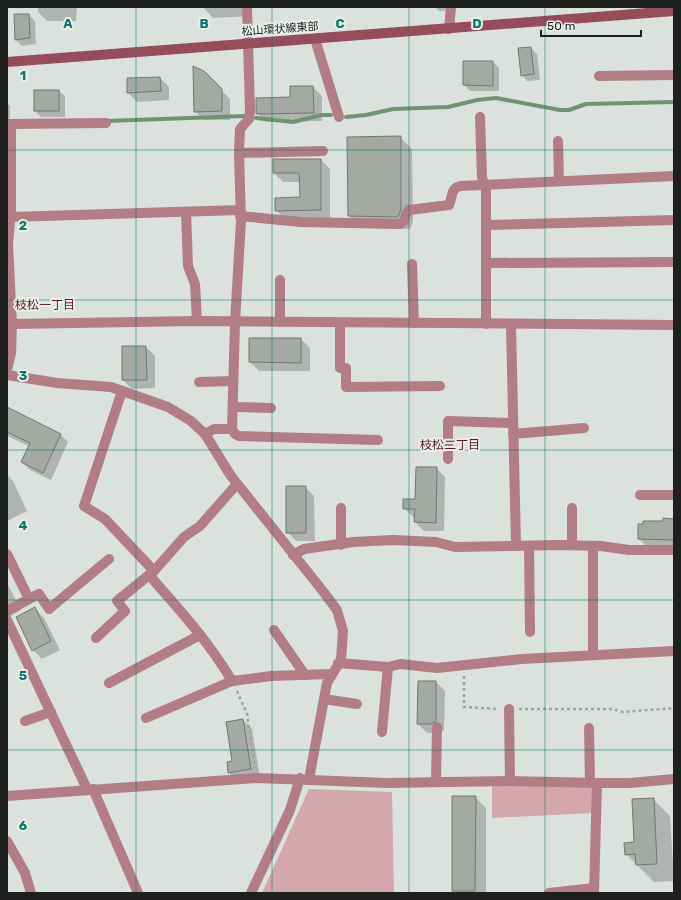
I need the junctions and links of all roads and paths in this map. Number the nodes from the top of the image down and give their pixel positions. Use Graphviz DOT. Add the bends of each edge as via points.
graph roads {
  1 [pos="247,7"];
  2 [pos="450,7"];
  3 [pos="674,11"];
  4 [pos="449,29"];
  5 [pos="315,39"];
  6 [pos="248,44"];
  7 [pos="7,62"];
  8 [pos="674,75"];
  9 [pos="599,76"];
  10 [pos="339,117"];
  11 [pos="480,117"];
  12 [pos="106,123"];
  13 [pos="9,124"];
  14 [pos="558,141"];
  15 [pos="323,151"];
  16 [pos="239,153"];
  17 [pos="9,162"];
  18 [pos="674,176"];
  19 [pos="559,181"];
  20 [pos="9,182"];
  21 [pos="484,184"];
  22 [pos="186,212"];
  23 [pos="240,213"];
  24 [pos="10,217"];
  25 [pos="674,220"];
  26 [pos="487,225"];
  27 [pos="8,250"];
  28 [pos="674,262"];
  29 [pos="486,263"];
  30 [pos="412,264"];
  31 [pos="280,280"];
  32 [pos="197,321"];
  33 [pos="235,322"];
  34 [pos="280,322"];
  35 [pos="340,323"];
  36 [pos="414,323"];
  37 [pos="12,324"];
  38 [pos="486,324"];
  39 [pos="511,324"];
  40 [pos="674,325"];
  41 [pos="7,370"];
  42 [pos="7,375"];
  43 [pos="234,381"];
  44 [pos="199,382"];
  45 [pos="440,386"];
  46 [pos="122,391"];
  47 [pos="233,407"];
  48 [pos="272,408"];
  49 [pos="513,423"];
  50 [pos="232,428"];
  51 [pos="584,428"];
  52 [pos="205,434"];
  53 [pos="513,434"];
  54 [pos="378,440"];
  55 [pos="448,459"];
  56 [pos="237,484"];
  57 [pos="640,495"];
  58 [pos="674,495"];
  59 [pos="341,508"];
  60 [pos="572,508"];
  61 [pos="341,544"];
  62 [pos="572,545"];
  63 [pos="516,546"];
  64 [pos="529,546"];
  65 [pos="593,546"];
  66 [pos="674,550"];
  67 [pos="7,554"];
  68 [pos="293,555"];
  69 [pos="109,559"];
  70 [pos="151,573"];
  71 [pos="29,599"];
  72 [pos="7,611"];
  73 [pos="7,620"];
  74 [pos="274,630"];
  75 [pos="530,632"];
  76 [pos="200,635"];
  77 [pos="96,638"];
  78 [pos="674,651"];
  79 [pos="593,654"];
  80 [pos="338,664"];
  81 [pos="464,666"];
  82 [pos="388,667"];
  83 [pos="330,674"];
  84 [pos="305,675"];
  85 [pos="232,681"];
  86 [pos="109,683"];
  87 [pos="324,699"];
  88 [pos="357,704"];
  89 [pos="674,708"];
  90 [pos="509,709"];
  91 [pos="50,712"];
  92 [pos="146,718"];
  93 [pos="25,721"];
  94 [pos="437,727"];
  95 [pos="589,728"];
  96 [pos="382,732"];
  97 [pos="257,778"];
  98 [pos="305,779"];
  99 [pos="674,779"];
  100 [pos="510,781"];
  101 [pos="436,782"];
  102 [pos="593,783"];
  103 [pos="90,789"];
  104 [pos="7,796"];
  105 [pos="7,840"];
  106 [pos="594,891"];
  107 [pos="562,892"];
  108 [pos="31,893"];
  109 [pos="138,893"];
  110 [pos="251,893"];
  111 [pos="549,893"];
  1 -- 6 [label="street"];
  2 -- 4 [label="street"];
  3 -- 4 [label="street, 松山環状線東部"];
  4 -- 5 [label="street, 松山環状線東部"];
  5 -- 6 [label="street, 松山環状線東部"];
  5 -- 10 [label="street"];
  6 -- 7 [label="street, 松山環状線東部"];
  6 -- 16 [label="street" via="250,111 249,119 240,129"];
  8 -- 9 [label="street"];
  11 -- 21 [label="street"];
  12 -- 13 [label="street"];
  13 -- 17 [label="street"];
  14 -- 19 [label="street"];
  15 -- 16 [label="street"];
  16 -- 23 [label="street"];
  17 -- 20 [label="street"];
  18 -- 19 [label="street"];
  19 -- 21 [label="street"];
  20 -- 24 [label="street"];
  21 -- 23 [label="street" via="455,187 449,205 409,210 400,224 301,222"];
  21 -- 26 [label="street"];
  22 -- 23 [label="street"];
  22 -- 24 [label="street"];
  22 -- 32 [label="street" via="188,266 195,284"];
  23 -- 33 [label="street"];
  24 -- 27 [label="street"];
  25 -- 26 [label="street"];
  26 -- 29 [label="street"];
  27 -- 37 [label="street"];
  28 -- 29 [label="street"];
  29 -- 38 [label="street"];
  30 -- 36 [label="street"];
  31 -- 34 [label="street"];
  32 -- 33 [label="street"];
  32 -- 37 [label="street"];
  33 -- 34 [label="street"];
  33 -- 43 [label="street"];
  34 -- 35 [label="street"];
  35 -- 36 [label="street"];
  35 -- 45 [label="street" via="340,368 346,368 346,387"];
  36 -- 38 [label="street"];
  37 -- 41 [label="street" via="11,353"];
  38 -- 39 [label="street"];
  39 -- 40 [label="street"];
  39 -- 49 [label="street"];
  42 -- 46 [label="street" via="57,384 111,387"];
  43 -- 44 [label="street"];
  43 -- 47 [label="street"];
  46 -- 52 [label="street" via="168,407 191,421"];
  46 -- 70 [label="street" via="84,506 105,519"];
  47 -- 48 [label="street"];
  47 -- 50 [label="street"];
  49 -- 53 [label="street"];
  49 -- 55 [label="street" via="448,422"];
  50 -- 52 [label="street" via="214,428"];
  50 -- 54 [label="street" via="239,436"];
  51 -- 53 [label="street"];
  52 -- 56 [label="street"];
  53 -- 63 [label="street"];
  56 -- 68 [label="street"];
  56 -- 70 [label="street" via="200,526 184,537"];
  57 -- 58 [label="street"];
  59 -- 61 [label="street"];
  60 -- 62 [label="street"];
  61 -- 63 [label="street" via="393,540 436,542 455,547"];
  61 -- 68 [label="street" via="304,549"];
  62 -- 64 [label="street"];
  62 -- 65 [label="street"];
  63 -- 64 [label="street"];
  64 -- 75 [label="street"];
  65 -- 66 [label="street" via="629,550"];
  65 -- 79 [label="street"];
  67 -- 71 [label="street"];
  68 -- 80 [label="street" via="336,610 342,631 341,660"];
  69 -- 71 [label="street" via="49,609 39,594"];
  70 -- 76 [label="street"];
  70 -- 77 [label="street" via="117,601 125,611"];
  71 -- 72 [label="street"];
  73 -- 91 [label="street"];
  74 -- 84 [label="street"];
  76 -- 85 [label="street"];
  76 -- 86 [label="street"];
  78 -- 79 [label="street"];
  79 -- 81 [label="street" via="478,662"];
  80 -- 82 [label="street"];
  80 -- 83 [label="street"];
  81 -- 82 [label="street" via="437,668 400,664"];
  81 -- 90 [label="path" via="464,707"];
  82 -- 96 [label="street"];
  83 -- 84 [label="street"];
  83 -- 87 [label="street"];
  84 -- 85 [label="street"];
  85 -- 92 [label="street"];
  85 -- 97 [label="path" via="247,714"];
  87 -- 88 [label="street"];
  87 -- 98 [label="street"];
  89 -- 90 [label="path" via="622,712 612,709"];
  90 -- 100 [label="street"];
  91 -- 93 [label="street"];
  91 -- 103 [label="street"];
  94 -- 101 [label="street"];
  95 -- 102 [label="street"];
  97 -- 98 [label="street"];
  97 -- 103 [label="street"];
  98 -- 101 [label="street" via="387,783"];
  98 -- 110 [label="street"];
  99 -- 102 [label="street"];
  100 -- 101 [label="street"];
  100 -- 102 [label="street"];
  102 -- 106 [label="street"];
  103 -- 104 [label="street"];
  103 -- 109 [label="street"];
  105 -- 108 [label="street" via="25,873"];
  106 -- 107 [label="street"];
  107 -- 111 [label="street"];
}
